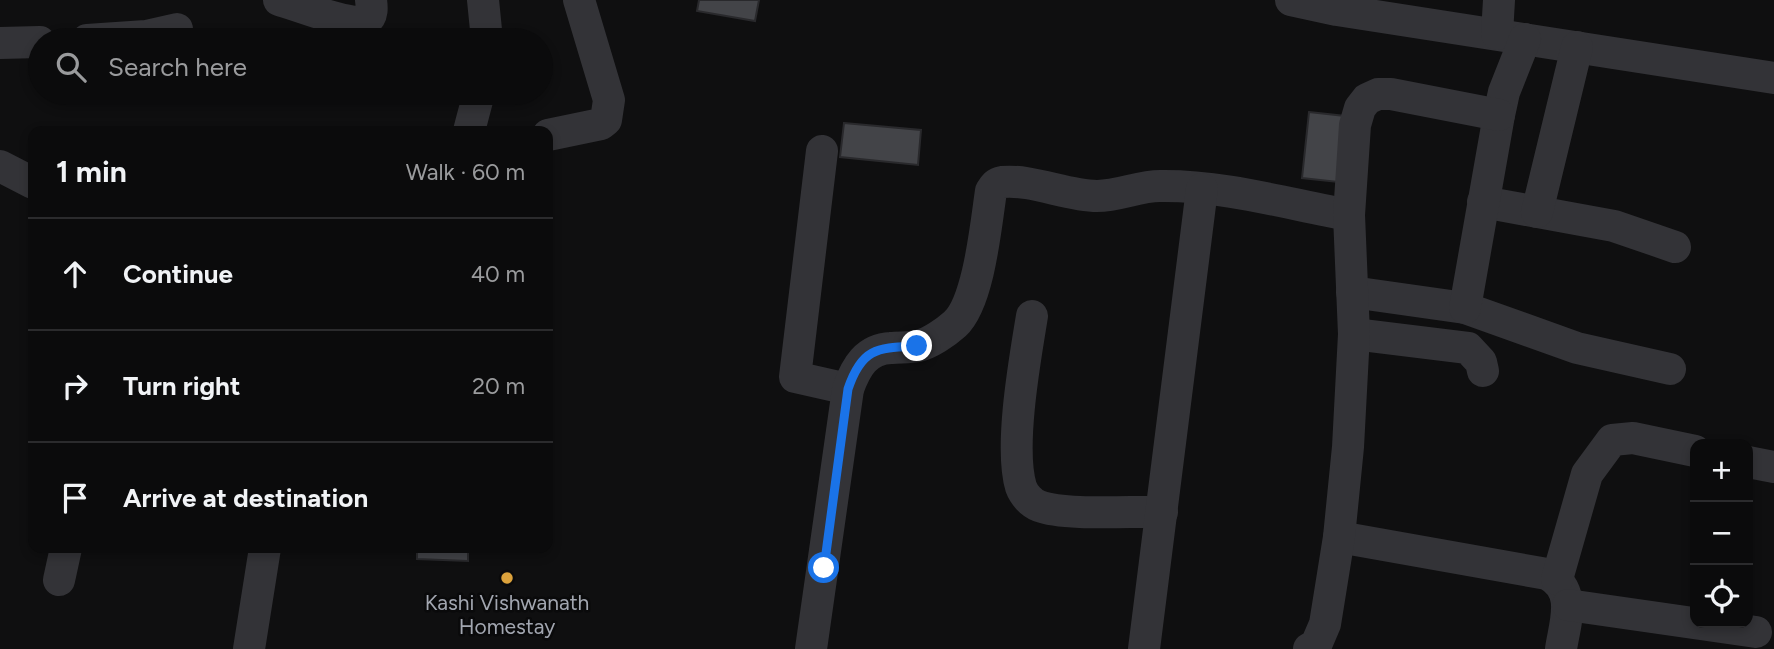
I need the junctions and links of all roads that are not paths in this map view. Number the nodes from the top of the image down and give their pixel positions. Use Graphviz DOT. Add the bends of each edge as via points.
graph roads {
  1 [pos="279,0"];
  2 [pos="371,0"];
  3 [pos="483,0"];
  4 [pos="579,0"];
  5 [pos="1292,0"];
  6 [pos="1499,0"];
  7 [pos="486,28"];
  8 [pos="1511,36"];
  9 [pos="28,42"];
  10 [pos="0,43"];
  11 [pos="1577,47"];
  12 [pos="1774,78"];
  13 [pos="477,105"];
  14 [pos="1499,115"];
  15 [pos="470,126"];
  16 [pos="553,134"];
  17 [pos="822,151"];
  18 [pos="0,166"];
  19 [pos="28,180"];
  20 [pos="1202,189"];
  21 [pos="1483,202"];
  22 [pos="1537,212"];
  23 [pos="1349,215"];
  24 [pos="1675,247"];
  25 [pos="1352,292"];
  26 [pos="1465,308"];
  27 [pos="1032,316"];
  28 [pos="1354,334"];
  29 [pos="1670,369"];
  30 [pos="1483,371"];
  31 [pos="848,389"];
  32 [pos="1690,450"];
  33 [pos="1753,463"];
  34 [pos="1774,467"];
  35 [pos="1163,512"];
  36 [pos="1339,537"];
  37 [pos="65,553"];
  38 [pos="264,553"];
  39 [pos="59,579"];
  40 [pos="1563,592"];
  41 [pos="1756,632"];
  42 [pos="249,649"];
  43 [pos="811,649"];
  44 [pos="1144,649"];
  45 [pos="1309,649"];
  46 [pos="1561,649"];
  1 -- 2 [label="street" via="361,23 371,15"];
  3 -- 7 [label="street"];
  4 -- 16 [label="street" via="609,109 601,124"];
  5 -- 8 [label="street"];
  6 -- 8 [label="street"];
  8 -- 11 [label="street"];
  8 -- 14 [label="street"];
  9 -- 10 [label="street"];
  11 -- 12 [label="street"];
  11 -- 22 [label="street"];
  13 -- 15 [label="street"];
  14 -- 21 [label="street"];
  14 -- 23 [label="street" via="1391,94 1367,99 1355,125"];
  17 -- 31 [label="street" via="795,377"];
  18 -- 19 [label="street"];
  20 -- 23 [label="street"];
  20 -- 31 [label="street" via="1157,186 1096,196 1018,183 995,185 974,284 957,323 917,346 881,348 868,354"];
  20 -- 35 [label="street"];
  21 -- 22 [label="street"];
  21 -- 26 [label="street"];
  22 -- 24 [label="street" via="1614,226"];
  23 -- 25 [label="street"];
  25 -- 26 [label="street"];
  25 -- 28 [label="street"];
  26 -- 29 [label="street" via="1577,348"];
  27 -- 35 [label="street" via="1017,450 1021,487 1028,498 1038,506 1058,510"];
  28 -- 30 [label="street" via="1468,348"];
  28 -- 36 [label="street"];
  31 -- 43 [label="street"];
  32 -- 40 [label="street" via="1633,438 1612,440 1587,474"];
  33 -- 34 [label="street"];
  35 -- 44 [label="street"];
  36 -- 40 [label="street" via="1538,572"];
  36 -- 45 [label="street" via="1325,624 1316,645"];
  37 -- 39 [label="street"];
  38 -- 42 [label="street"];
  40 -- 41 [label="street"];
  40 -- 46 [label="street"];
}
